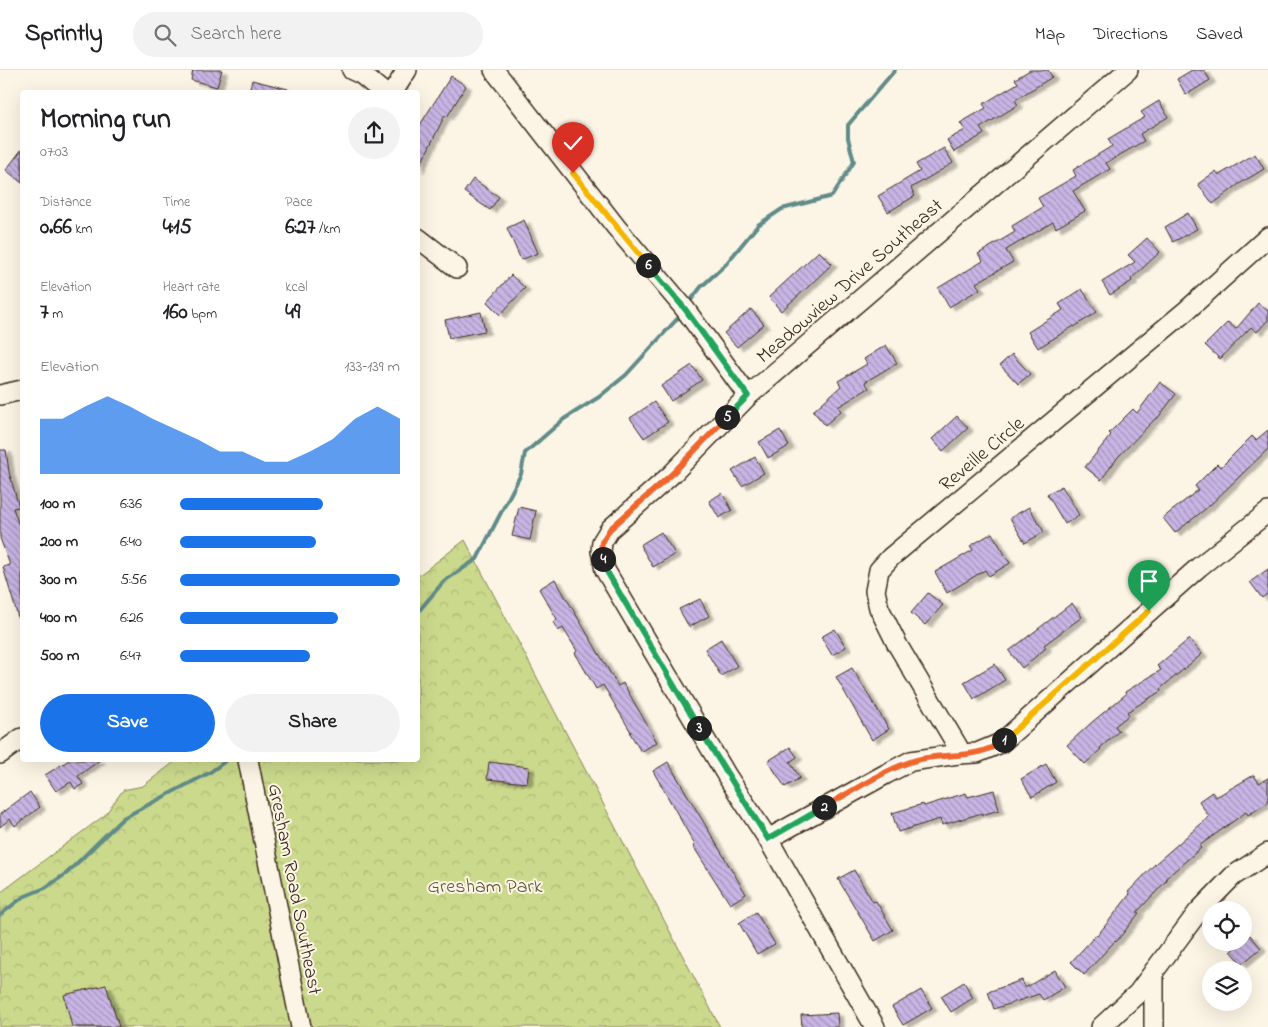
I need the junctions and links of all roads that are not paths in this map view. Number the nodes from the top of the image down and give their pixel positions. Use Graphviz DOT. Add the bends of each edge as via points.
graph roads {
  1 [pos="352,70"];
  2 [pos="407,70"];
  3 [pos="494,70"];
  4 [pos="1128,70"];
  5 [pos="381,90"];
  6 [pos="394,90"];
  7 [pos="1268,237"];
  8 [pos="420,240"];
  9 [pos="457,268"];
  10 [pos="20,390"];
  11 [pos="0,395"];
  12 [pos="748,396"];
  13 [pos="1268,512"];
  14 [pos="958,754"];
  15 [pos="248,762"];
  16 [pos="768,839"];
  17 [pos="1268,854"];
  18 [pos="1154,971"];
  19 [pos="301,1027"];
  20 [pos="875,1027"];
  21 [pos="1101,1027"];
  22 [pos="1154,1027"];
  1 -- 5 [label="street"];
  2 -- 6 [label="street"];
  3 -- 12 [label="street" via="616,228 685,309"];
  4 -- 12 [label="street, Meadowview Drive Southeast"];
  7 -- 14 [label="street, Reveille Circle" via="1187,310 890,557 879,570 875,591 879,608 958,747"];
  8 -- 9 [label="street"];
  10 -- 11 [label="street"];
  12 -- 16 [label="street, Meadowview Drive Southeast" via="672,474 610,529 601,551 606,570"];
  13 -- 14 [label="street" via="1199,567 1001,743 977,753"];
  14 -- 16 [label="street" via="911,761"];
  15 -- 19 [label="street, Gresham Road Southeast"];
  16 -- 20 [label="street, Meadowview Drive Southeast"];
  17 -- 18 [label="street" via="1233,876 1198,912"];
  18 -- 21 [label="street" via="1138,993"];
  18 -- 22 [label="street"];
}
